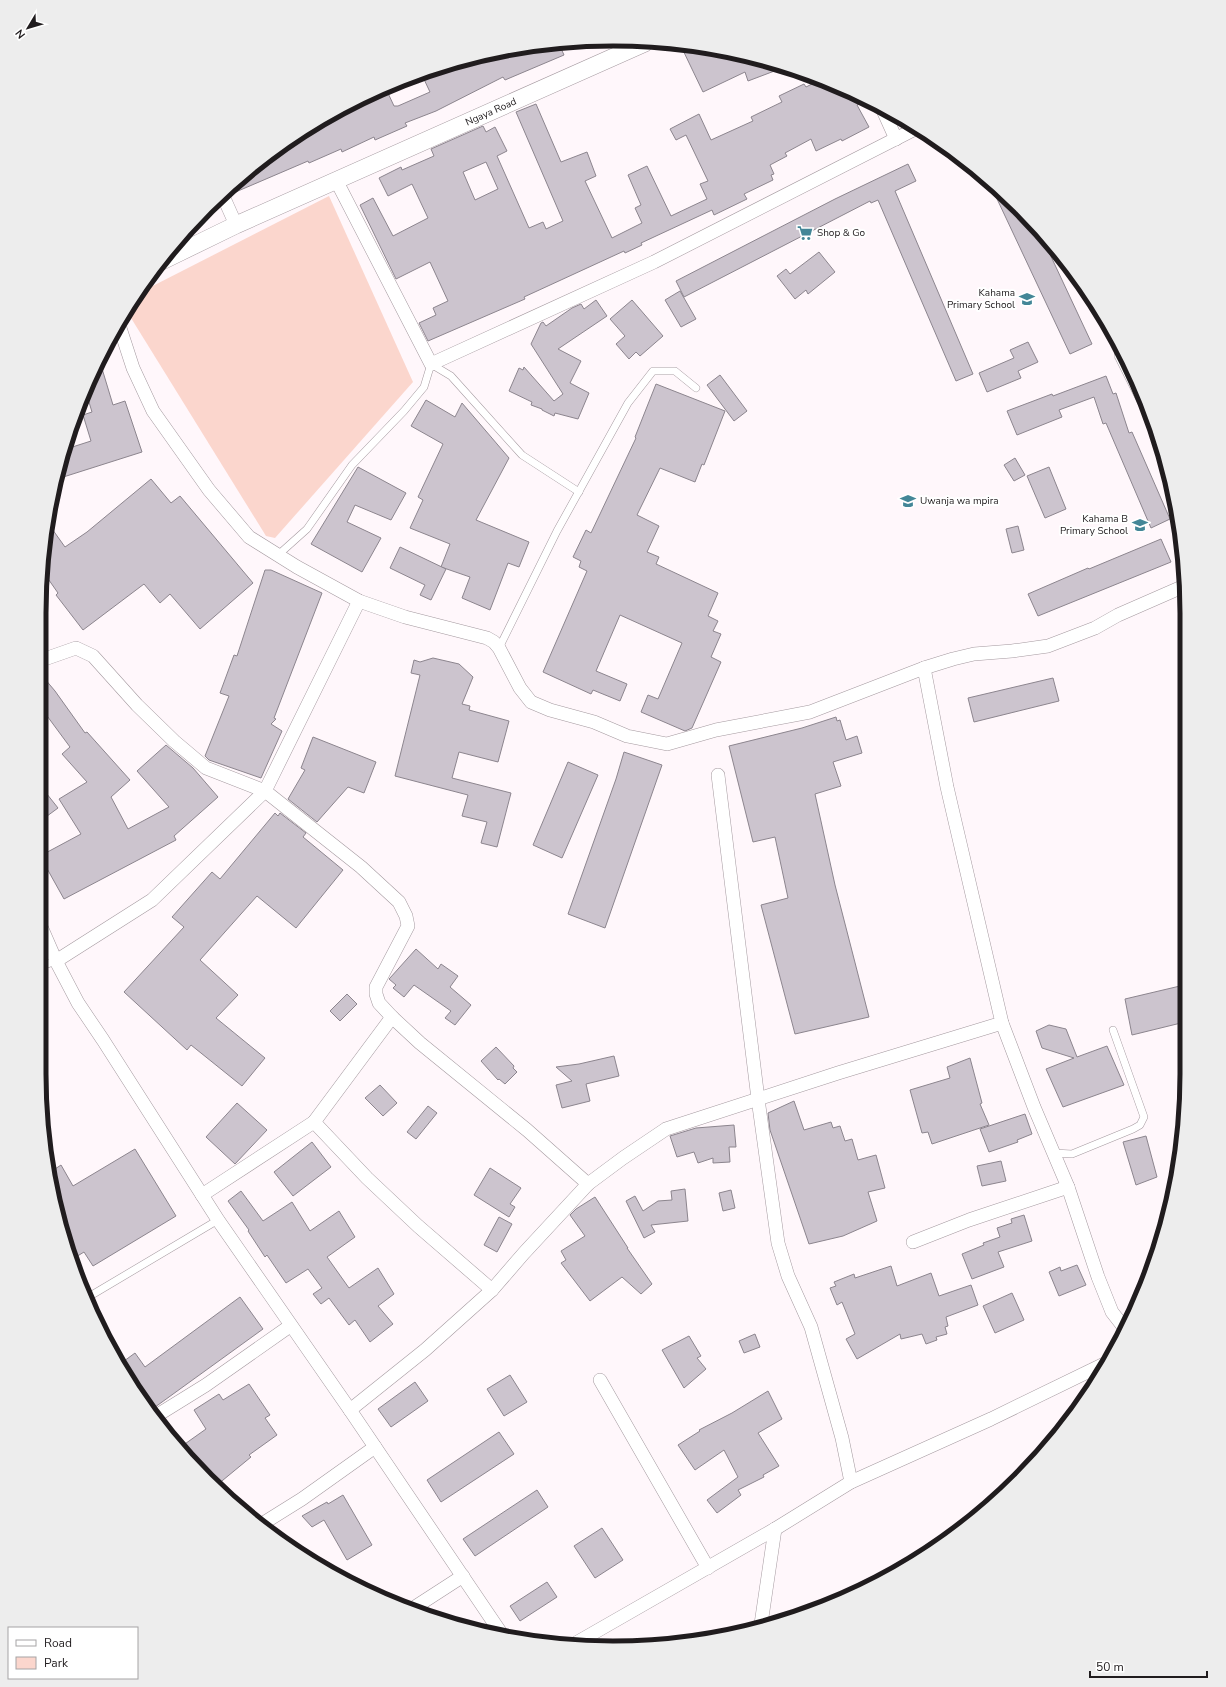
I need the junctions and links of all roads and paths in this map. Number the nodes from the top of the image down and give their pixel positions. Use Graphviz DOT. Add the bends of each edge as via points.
graph roads {
  1 [pos="635,47"];
  2 [pos="886,116"];
  3 [pos="911,131"];
  4 [pos="896,139"];
  5 [pos="336,180"];
  6 [pos="225,200"];
  7 [pos="236,225"];
  8 [pos="173,256"];
  9 [pos="121,331"];
  10 [pos="431,364"];
  11 [pos="696,388"];
  12 [pos="579,492"];
  13 [pos="278,555"];
  14 [pos="1179,588"];
  15 [pos="359,601"];
  16 [pos="499,648"];
  17 [pos="46,659"];
  18 [pos="924,668"];
  19 [pos="718,775"];
  20 [pos="265,791"];
  21 [pos="46,938"];
  22 [pos="56,961"];
  23 [pos="46,965"];
  24 [pos="392,1017"];
  25 [pos="1002,1023"];
  26 [pos="1113,1030"];
  27 [pos="758,1099"];
  28 [pos="314,1122"];
  29 [pos="1054,1153"];
  30 [pos="588,1184"];
  31 [pos="1068,1187"];
  32 [pos="202,1195"];
  33 [pos="218,1220"];
  34 [pos="913,1242"];
  35 [pos="492,1290"];
  36 [pos="91,1295"];
  37 [pos="1122,1325"];
  38 [pos="290,1326"];
  39 [pos="1098,1367"];
  40 [pos="600,1380"];
  41 [pos="350,1410"];
  42 [pos="159,1414"];
  43 [pos="375,1446"];
  44 [pos="852,1482"];
  45 [pos="265,1522"];
  46 [pos="775,1529"];
  47 [pos="708,1568"];
  48 [pos="463,1576"];
  49 [pos="417,1606"];
  50 [pos="761,1622"];
  51 [pos="498,1629"];
  52 [pos="581,1640"];
  1 -- 5 [label="street, Ngaya Road"];
  2 -- 4 [label="street"];
  3 -- 4 [label="street"];
  4 -- 10 [label="street" via="654,262"];
  5 -- 7 [label="street, Ngaya Road"];
  5 -- 10 [label="street"];
  6 -- 7 [label="street"];
  7 -- 8 [label="street, Ngaya Road"];
  9 -- 13 [label="street" via="133,368 154,411 175,442 209,490 249,537"];
  10 -- 12 [label="lane" via="451,376 522,455"];
  10 -- 13 [label="lane" via="424,387 352,465 307,529"];
  11 -- 12 [label="lane" via="675,371 653,371 628,403"];
  12 -- 16 [label="lane"];
  13 -- 15 [label="street"];
  14 -- 18 [label="street" via="1095,628 1048,646 974,654"];
  15 -- 16 [label="street" via="487,638"];
  15 -- 20 [label="street"];
  16 -- 18 [label="street" via="520,688 531,702 594,722 627,736 667,744 716,730 810,712"];
  17 -- 20 [label="street" via="76,648 93,656 137,705 206,768"];
  18 -- 25 [label="street" via="947,788"];
  19 -- 27 [label="street"];
  20 -- 22 [label="street" via="152,900"];
  20 -- 24 [label="street" via="361,867 399,902 408,926 376,986 379,1003"];
  21 -- 22 [label="street"];
  22 -- 23 [label="lane"];
  22 -- 32 [label="street" via="78,1003"];
  24 -- 28 [label="street"];
  24 -- 30 [label="street"];
  25 -- 27 [label="street"];
  25 -- 29 [label="street"];
  26 -- 29 [label="lane" via="1144,1117 1140,1125 1133,1129 1072,1154"];
  27 -- 30 [label="street" via="666,1129"];
  27 -- 44 [label="street" via="778,1243 788,1276 811,1327"];
  28 -- 32 [label="street"];
  28 -- 35 [label="street" via="367,1178"];
  29 -- 31 [label="street"];
  30 -- 35 [label="street"];
  31 -- 34 [label="street"];
  31 -- 37 [label="street" via="1098,1277 1112,1312"];
  32 -- 33 [label="street"];
  33 -- 36 [label="lane"];
  33 -- 38 [label="street"];
  35 -- 41 [label="street" via="425,1350"];
  38 -- 41 [label="street"];
  38 -- 42 [label="street" via="206,1385"];
  39 -- 44 [label="street"];
  40 -- 47 [label="street"];
  41 -- 43 [label="street"];
  43 -- 45 [label="street" via="302,1499"];
  43 -- 48 [label="street"];
  44 -- 46 [label="street"];
  46 -- 47 [label="street"];
  46 -- 50 [label="street"];
  47 -- 52 [label="street"];
  48 -- 49 [label="street"];
  48 -- 51 [label="street"];
}
